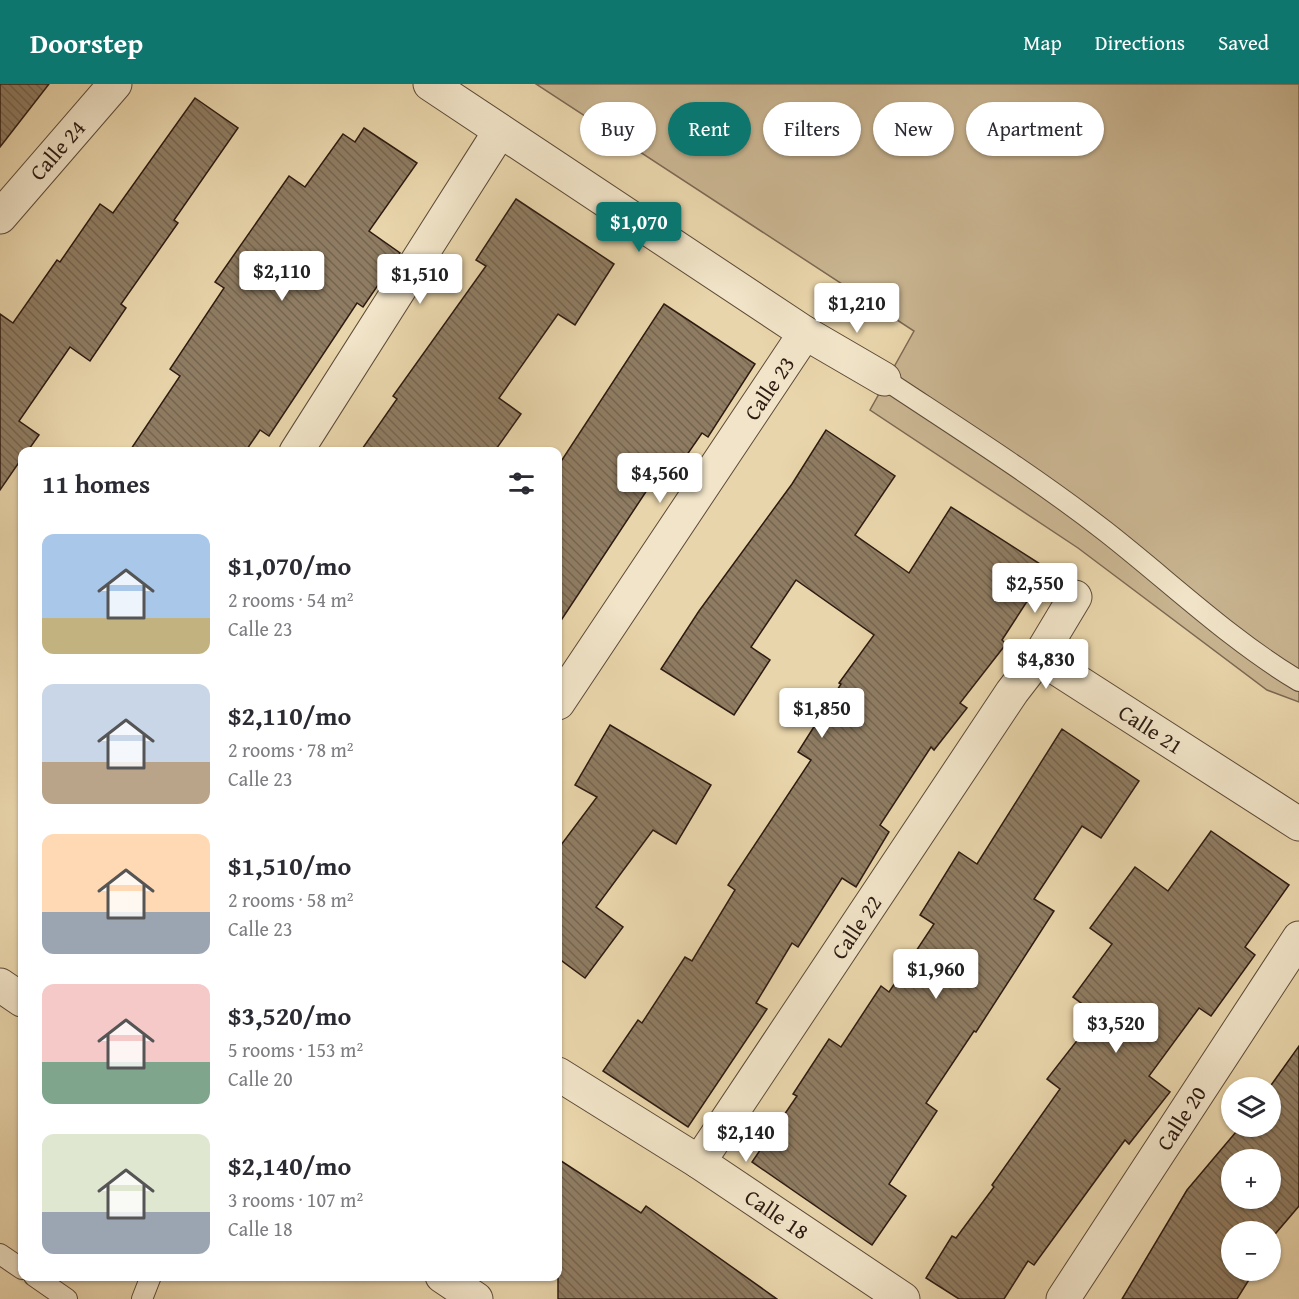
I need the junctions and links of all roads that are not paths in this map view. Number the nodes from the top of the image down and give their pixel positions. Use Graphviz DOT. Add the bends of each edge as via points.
graph roads {
  1 [pos="115,84"];
  2 [pos="430,84"];
  3 [pos="500,131"];
  4 [pos="0,217"];
  5 [pos="805,333"];
  6 [pos="884,379"];
  7 [pos="299,447"];
  8 [pos="1075,597"];
  9 [pos="1039,657"];
  10 [pos="1299,681"];
  11 [pos="562,697"];
  12 [pos="1299,824"];
  13 [pos="1299,938"];
  14 [pos="0,985"];
  15 [pos="18,997"];
  16 [pos="562,1076"];
  17 [pos="699,1162"];
  18 [pos="0,1254"];
  19 [pos="18,1266"];
  20 [pos="41,1281"];
  21 [pos="149,1281"];
  22 [pos="449,1281"];
  23 [pos="68,1299"];
  24 [pos="142,1299"];
  25 [pos="476,1299"];
  26 [pos="903,1299"];
  27 [pos="1063,1299"];
  1 -- 4 [label="street, Calle 24"];
  2 -- 3 [label="street, Calle 23"];
  3 -- 5 [label="street, Calle 23"];
  3 -- 7 [label="street"];
  5 -- 6 [label="street"];
  5 -- 11 [label="street, Calle 23"];
  6 -- 10 [label="lane" via="1011,462 1104,531 1265,661"];
  8 -- 9 [label="street"];
  9 -- 12 [label="street, Calle 21"];
  9 -- 17 [label="street, Calle 22"];
  13 -- 27 [label="street, Calle 20"];
  14 -- 15 [label="street"];
  16 -- 17 [label="street, Calle 18"];
  17 -- 26 [label="street, Calle 18"];
  18 -- 19 [label="lane"];
  20 -- 23 [label="lane"];
  21 -- 24 [label="lane"];
  22 -- 25 [label="street"];
}
